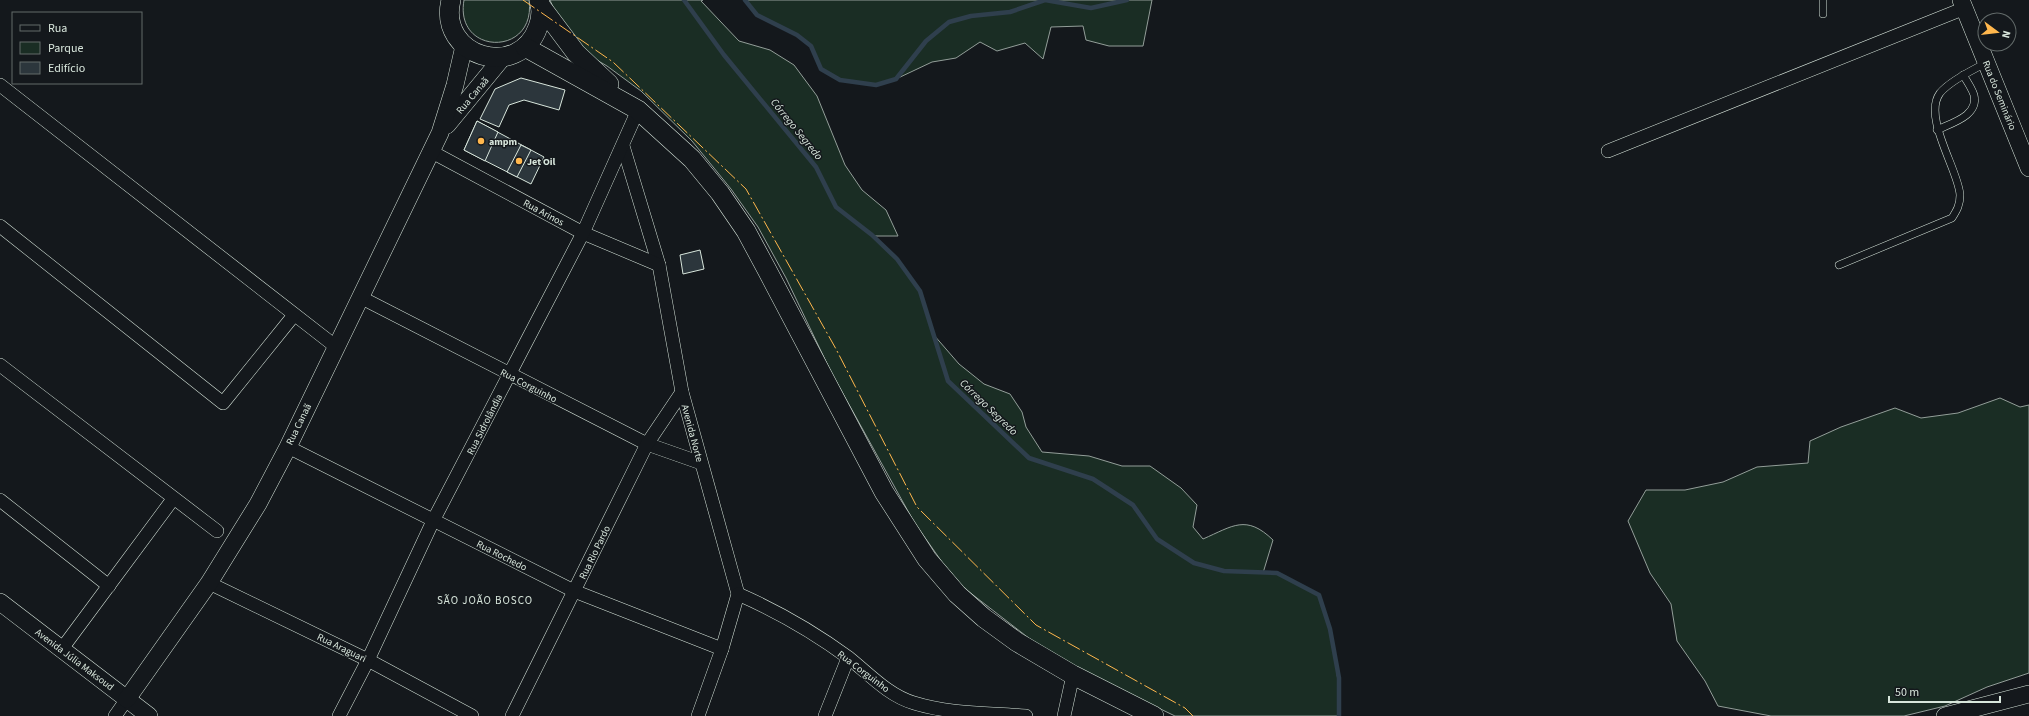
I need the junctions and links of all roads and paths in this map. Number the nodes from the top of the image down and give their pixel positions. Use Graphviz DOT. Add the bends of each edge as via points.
graph roads {
  1 [pos="452,0"];
  2 [pos="1823,0"];
  3 [pos="540,2"];
  4 [pos="1963,4"];
  5 [pos="1823,14"];
  6 [pos="464,46"];
  7 [pos="525,47"];
  8 [pos="503,57"];
  9 [pos="1987,62"];
  10 [pos="1964,75"];
  11 [pos="0,85"];
  12 [pos="635,108"];
  13 [pos="1938,130"];
  14 [pos="440,133"];
  15 [pos="623,146"];
  16 [pos="1608,151"];
  17 [pos="432,152"];
  18 [pos="2029,168"];
  19 [pos="0,226"];
  20 [pos="583,234"];
  21 [pos="660,265"];
  22 [pos="1839,265"];
  23 [pos="360,297"];
  24 [pos="294,315"];
  25 [pos="335,346"];
  26 [pos="0,365"];
  27 [pos="509,375"];
  28 [pos="682,392"];
  29 [pos="647,444"];
  30 [pos="288,447"];
  31 [pos="701,463"];
  32 [pos="173,499"];
  33 [pos="0,500"];
  34 [pos="433,521"];
  35 [pos="218,531"];
  36 [pos="209,583"];
  37 [pos="109,586"];
  38 [pos="574,591"];
  39 [pos="738,594"];
  40 [pos="0,602"];
  41 [pos="722,649"];
  42 [pos="61,650"];
  43 [pos="848,658"];
  44 [pos="368,660"];
  45 [pos="1073,675"];
  46 [pos="2029,694"];
  47 [pos="127,699"];
  48 [pos="946,713"];
  49 [pos="115,716"];
  50 [pos="149,716"];
  51 [pos="339,716"];
  52 [pos="472,716"];
  53 [pos="512,716"];
  54 [pos="698,716"];
  55 [pos="826,716"];
  56 [pos="1026,716"];
  57 [pos="1064,716"];
  58 [pos="1154,716"];
  59 [pos="1945,716"];
  1 -- 6 [label="main road" via="450,22 455,35"];
  2 -- 5 [label="lane"];
  3 -- 7 [label="main road" via="540,20 535,34"];
  3 -- 12 [label="main road" via="576,54"];
  4 -- 9 [label="street, Rua do Seminário"];
  4 -- 16 [label="street"];
  6 -- 8 [label="main road" via="476,54 489,58"];
  6 -- 14 [label="street, Rua Canaã"];
  7 -- 8 [label="main road"];
  7 -- 12 [label="main road"];
  8 -- 14 [label="street, Rua Canaã"];
  9 -- 10 [label="lane"];
  9 -- 18 [label="street, Rua do Seminário"];
  10 -- 13 [label="lane" via="1940,93 1936,106"];
  10 -- 13 [label="lane" via="1974,96 1973,109 1964,118"];
  11 -- 24 [label="street"];
  12 -- 15 [label="street, Rua Sidrolândia"];
  12 -- 45 [label="main road" via="692,159 746,231 884,492 927,559 957,594 984,618 1017,642"];
  13 -- 22 [label="lane" via="1960,194 1959,206 1952,218"];
  14 -- 17 [label="street, Rua Canaã"];
  15 -- 20 [label="street, Rua Sidrolândia"];
  15 -- 21 [label="street, Avenida Norte"];
  17 -- 20 [label="street, Rua Arinos"];
  17 -- 23 [label="street, Rua Canaã"];
  19 -- 24 [label="street" via="223,403"];
  20 -- 21 [label="street, Rua Arinos"];
  20 -- 27 [label="street, Rua Sidrolândia"];
  21 -- 28 [label="street, Avenida Norte"];
  23 -- 25 [label="street, Rua Canaã"];
  23 -- 27 [label="street, Rua Corguinho"];
  24 -- 25 [label="street"];
  25 -- 30 [label="street, Rua Canaã"];
  26 -- 32 [label="street"];
  27 -- 29 [label="street, Rua Corguinho"];
  27 -- 34 [label="street, Rua Sidrolândia"];
  28 -- 29 [label="street, Rua Rio Pardo"];
  28 -- 31 [label="street, Avenida Norte"];
  29 -- 31 [label="street, Rua Corguinho"];
  29 -- 38 [label="street, Rua Rio Pardo"];
  30 -- 34 [label="street, Rua Rochedo"];
  30 -- 36 [label="street, Rua Canaã" via="258,504"];
  31 -- 39 [label="street, Avenida Norte"];
  32 -- 35 [label="street"];
  32 -- 37 [label="street"];
  33 -- 37 [label="street"];
  34 -- 38 [label="street, Rua Rochedo"];
  34 -- 44 [label="street, Rua Sidrolândia"];
  36 -- 44 [label="street, Rua Araguari"];
  36 -- 47 [label="street, Rua Canaã"];
  37 -- 42 [label="street"];
  38 -- 41 [label="street, Rua Rochedo"];
  38 -- 53 [label="street, Rua Rio Pardo"];
  39 -- 41 [label="street"];
  39 -- 43 [label="street, Rua Corguinho" via="784,617"];
  40 -- 42 [label="street, Avenida Júlia Maksoud"];
  41 -- 54 [label="street"];
  42 -- 47 [label="street, Avenida Júlia Maksoud"];
  43 -- 48 [label="street, Rua Corguinho" via="888,690 913,703"];
  43 -- 55 [label="street"];
  44 -- 51 [label="street, Rua Sidrolândia"];
  44 -- 52 [label="street, Rua Araguari"];
  45 -- 57 [label="street"];
  45 -- 58 [label="main road"];
  46 -- 59 [label="street"];
  47 -- 49 [label="street"];
  47 -- 50 [label="street, Avenida Júlia Maksoud"];
  48 -- 56 [label="street, Rua Corguinho"];
}
